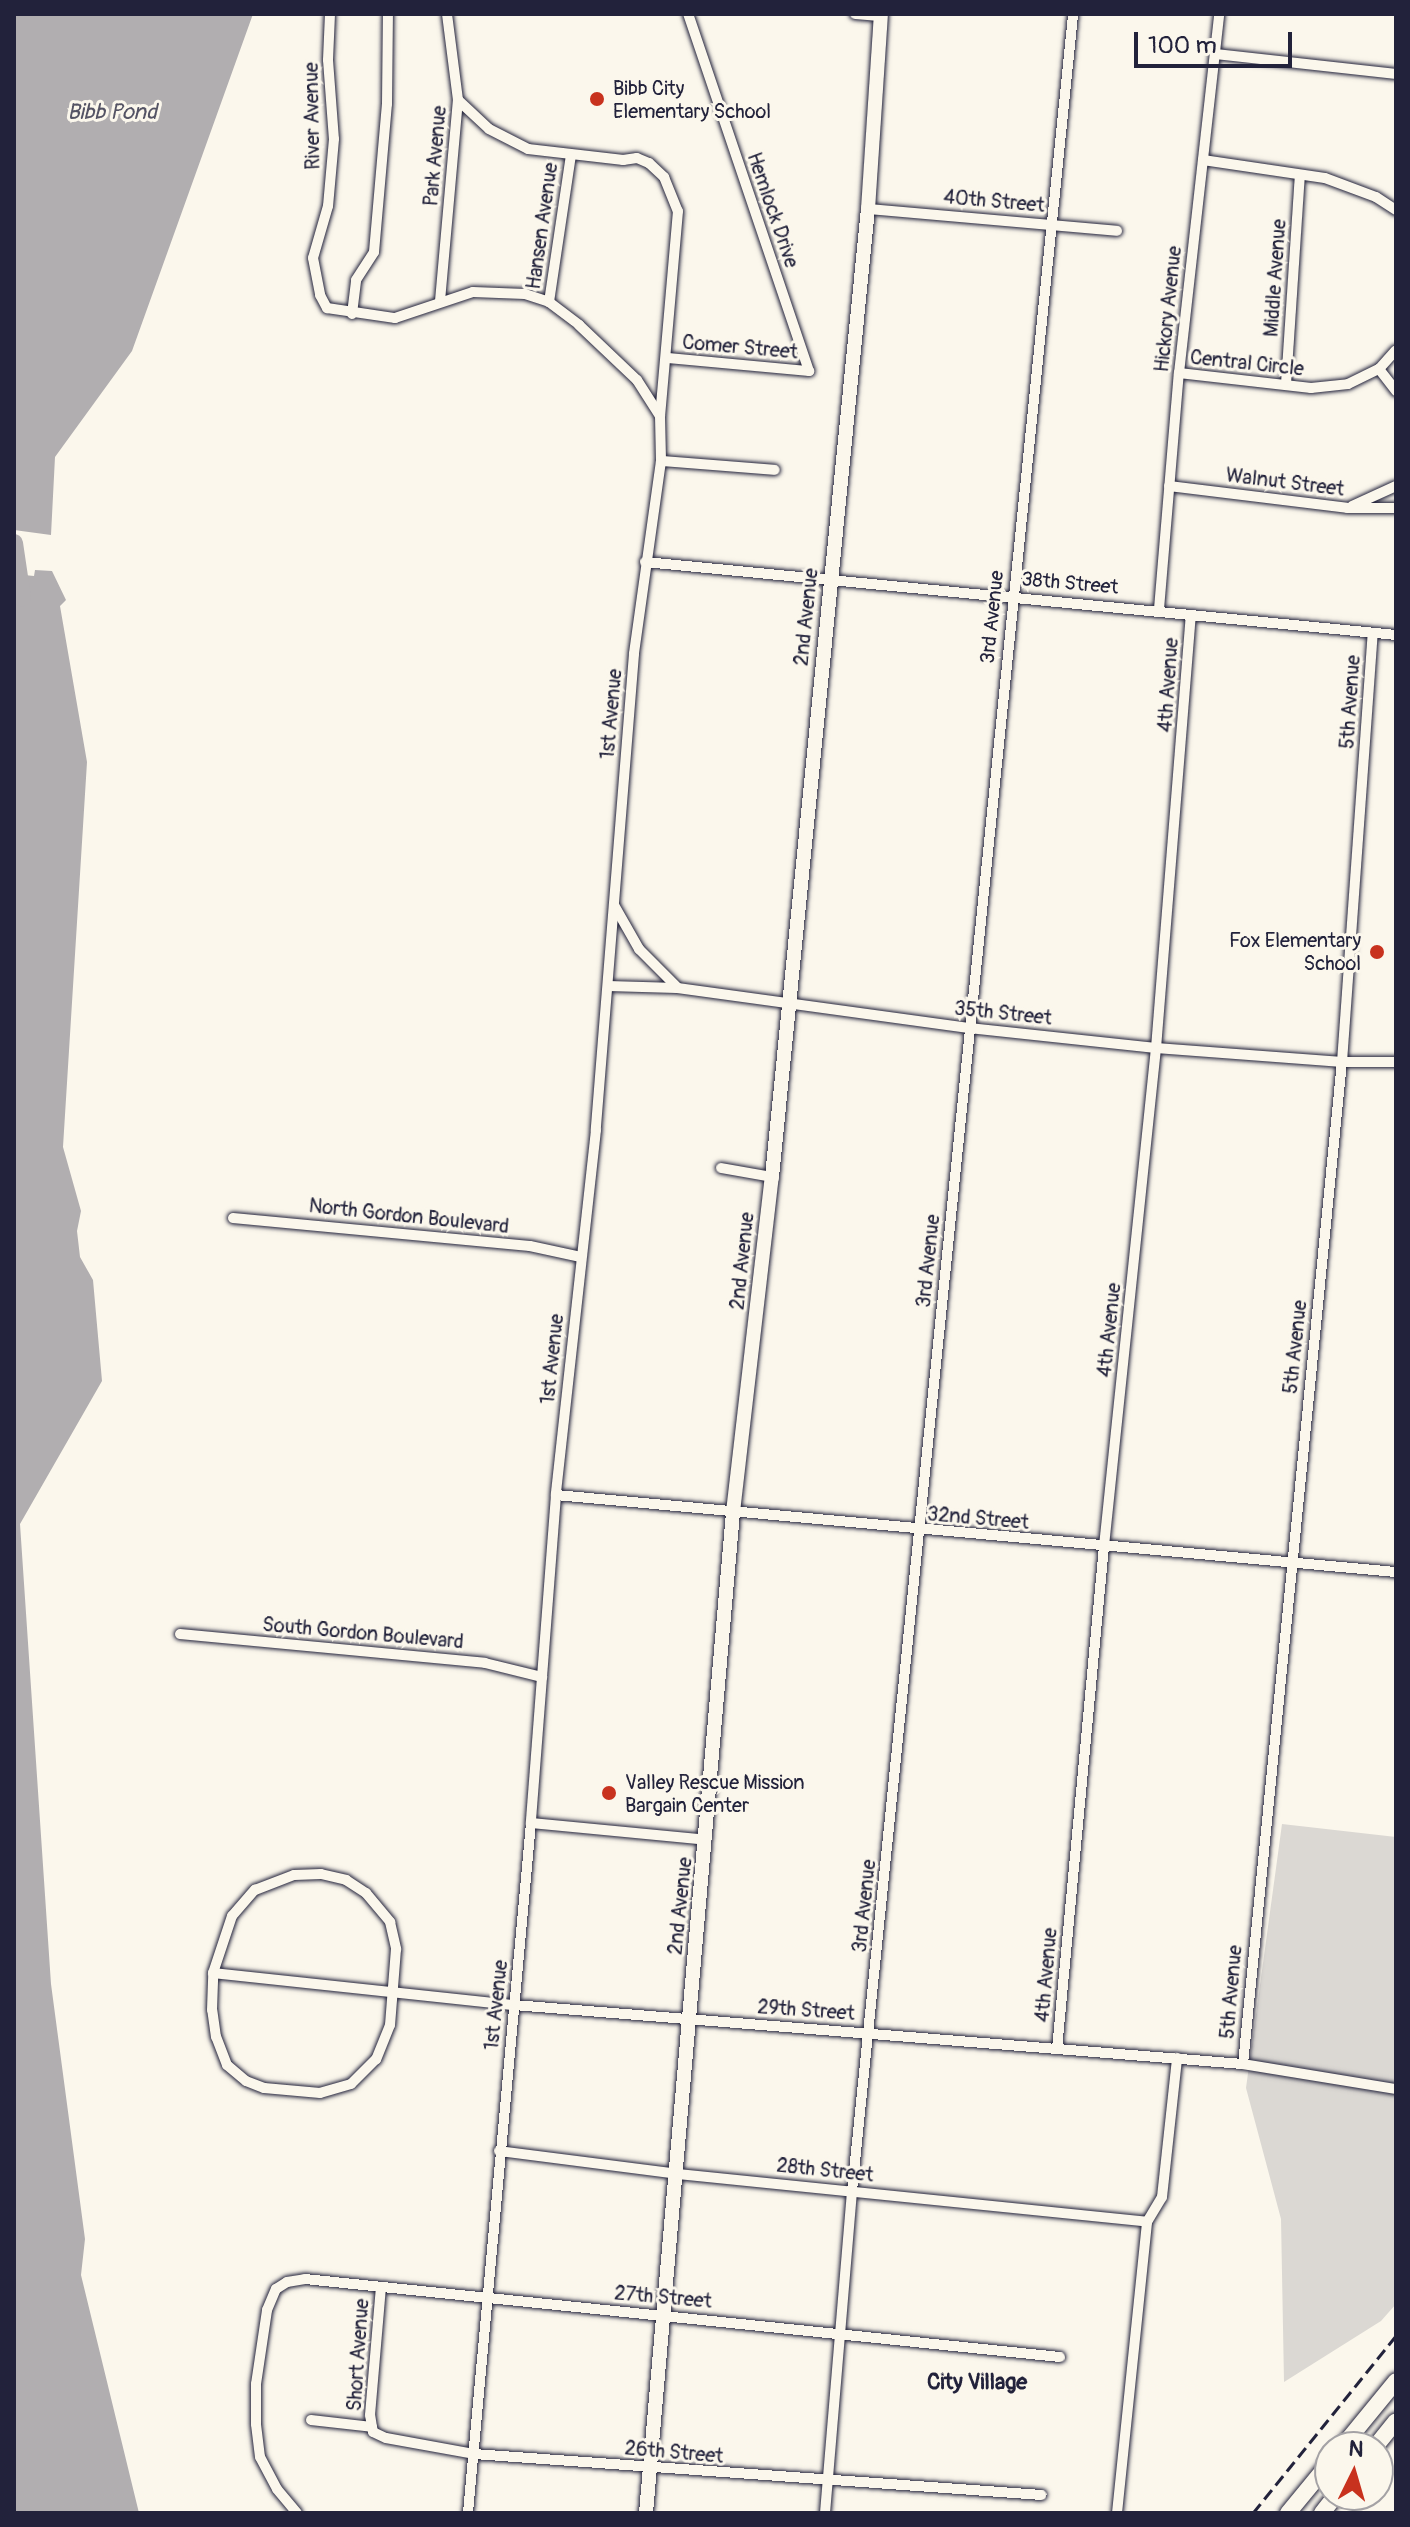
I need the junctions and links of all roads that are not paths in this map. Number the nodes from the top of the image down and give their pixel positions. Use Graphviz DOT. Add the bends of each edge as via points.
graph roads {
  1 [pos="330,14"];
  2 [pos="388,14"];
  3 [pos="447,14"];
  4 [pos="688,14"];
  5 [pos="855,14"];
  6 [pos="1073,14"];
  7 [pos="1219,14"];
  8 [pos="880,15"];
  9 [pos="1216,54"];
  10 [pos="1396,74"];
  11 [pos="458,100"];
  12 [pos="571,155"];
  13 [pos="1203,160"];
  14 [pos="1300,175"];
  15 [pos="868,209"];
  16 [pos="1396,210"];
  17 [pos="1051,223"];
  18 [pos="1117,231"];
  19 [pos="440,301"];
  20 [pos="549,302"];
  21 [pos="352,314"];
  22 [pos="1396,350"];
  23 [pos="668,358"];
  24 [pos="1379,369"];
  25 [pos="809,371"];
  26 [pos="1179,373"];
  27 [pos="1286,384"];
  28 [pos="1396,391"];
  29 [pos="660,416"];
  30 [pos="661,461"];
  31 [pos="775,470"];
  32 [pos="1169,486"];
  33 [pos="1396,486"];
  34 [pos="1347,508"];
  35 [pos="1396,508"];
  36 [pos="645,562"];
  37 [pos="830,579"];
  38 [pos="1012,596"];
  39 [pos="1159,609"];
  40 [pos="1191,615"];
  41 [pos="1373,633"];
  42 [pos="1396,635"];
  43 [pos="613,903"];
  44 [pos="608,986"];
  45 [pos="677,988"];
  46 [pos="787,1004"];
  47 [pos="969,1028"];
  48 [pos="1156,1048"];
  49 [pos="1342,1062"];
  50 [pos="1396,1062"];
  51 [pos="721,1168"];
  52 [pos="772,1177"];
  53 [pos="233,1218"];
  54 [pos="581,1257"];
  55 [pos="556,1495"];
  56 [pos="733,1512"];
  57 [pos="919,1531"];
  58 [pos="1104,1546"];
  59 [pos="1290,1560"];
  60 [pos="1396,1572"];
  61 [pos="180,1634"];
  62 [pos="542,1677"];
  63 [pos="531,1823"];
  64 [pos="706,1840"];
  65 [pos="213,1973"];
  66 [pos="393,1992"];
  67 [pos="514,2005"];
  68 [pos="689,2020"];
  69 [pos="870,2032"];
  70 [pos="1057,2049"];
  71 [pos="1177,2058"];
  72 [pos="1243,2064"];
  73 [pos="1396,2089"];
  74 [pos="499,2151"];
  75 [pos="678,2174"];
  76 [pos="852,2191"];
  77 [pos="1147,2222"];
  78 [pos="381,2287"];
  79 [pos="485,2301"];
  80 [pos="662,2314"];
  81 [pos="841,2332"];
  82 [pos="1060,2357"];
  83 [pos="1396,2381"];
  84 [pos="311,2420"];
  85 [pos="372,2427"];
  86 [pos="1355,2431"];
  87 [pos="474,2454"];
  88 [pos="651,2468"];
  89 [pos="1314,2481"];
  90 [pos="829,2482"];
  91 [pos="1042,2495"];
  92 [pos="297,2513"];
  93 [pos="468,2513"];
  94 [pos="646,2513"];
  95 [pos="825,2513"];
  96 [pos="1117,2513"];
  97 [pos="1288,2513"];
  1 -- 21 [label="street, River Avenue" via="334,139 328,206 313,258 327,308"];
  2 -- 21 [label="street" via="387,104 374,252 356,280"];
  3 -- 11 [label="street, Park Avenue"];
  4 -- 25 [label="street, Hemlock Drive"];
  5 -- 8 [label="street"];
  6 -- 17 [label="street, 3rd Avenue"];
  7 -- 9 [label="street, Hickory Avenue"];
  8 -- 15 [label="main road, 2nd Avenue"];
  9 -- 10 [label="street"];
  9 -- 13 [label="street, Hickory Avenue"];
  11 -- 12 [label="street" via="489,129 528,149"];
  11 -- 19 [label="street, Park Avenue"];
  12 -- 20 [label="street, Hansen Avenue"];
  12 -- 23 [label="street, 1st Avenue" via="637,158 664,177 678,211"];
  13 -- 14 [label="street"];
  13 -- 26 [label="street, Hickory Avenue"];
  14 -- 16 [label="street" via="1325,178"];
  14 -- 27 [label="street, Middle Avenue"];
  15 -- 17 [label="street, 40th Street"];
  15 -- 37 [label="main road, 2nd Avenue"];
  17 -- 18 [label="street, 40th Street"];
  17 -- 38 [label="street, 3rd Avenue"];
  19 -- 20 [label="street" via="473,292 503,292"];
  19 -- 21 [label="street" via="395,318"];
  20 -- 29 [label="street" via="622,363"];
  22 -- 24 [label="street, Central Circle"];
  23 -- 25 [label="street, Comer Street"];
  23 -- 29 [label="street, 1st Avenue"];
  24 -- 27 [label="street, Central Circle" via="1348,384"];
  24 -- 28 [label="street"];
  26 -- 27 [label="street, Central Circle"];
  26 -- 32 [label="street, Hickory Avenue"];
  29 -- 30 [label="street, 1st Avenue"];
  30 -- 31 [label="street"];
  30 -- 36 [label="street, 1st Avenue"];
  32 -- 34 [label="street, Walnut Street"];
  32 -- 39 [label="street, Hickory Avenue"];
  33 -- 34 [label="street"];
  34 -- 35 [label="street, Walnut Street"];
  36 -- 37 [label="street, 38th Street"];
  36 -- 43 [label="street, 1st Avenue"];
  37 -- 38 [label="street, 38th Street"];
  37 -- 46 [label="main road, 2nd Avenue"];
  38 -- 39 [label="street, 38th Street"];
  38 -- 47 [label="street, 3rd Avenue"];
  39 -- 40 [label="street, 38th Street"];
  40 -- 41 [label="street, 38th Street"];
  40 -- 48 [label="street, 4th Avenue"];
  41 -- 42 [label="street, 38th Street"];
  41 -- 49 [label="street, 5th Avenue"];
  43 -- 44 [label="street, 1st Avenue"];
  43 -- 45 [label="street" via="639,949"];
  44 -- 45 [label="street, 35th Street"];
  44 -- 54 [label="street, 1st Avenue"];
  45 -- 46 [label="street, 35th Street"];
  46 -- 47 [label="street, 35th Street"];
  46 -- 52 [label="main road, 2nd Avenue"];
  47 -- 48 [label="street, 35th Street"];
  47 -- 57 [label="street, 3rd Avenue"];
  48 -- 49 [label="street, 35th Street"];
  48 -- 58 [label="street, 4th Avenue"];
  49 -- 50 [label="street, 35th Street"];
  49 -- 59 [label="street, 5th Avenue"];
  51 -- 52 [label="street"];
  52 -- 56 [label="main road, 2nd Avenue"];
  53 -- 54 [label="street, North Gordon Boulevard" via="530,1246"];
  54 -- 55 [label="street, 1st Avenue"];
  55 -- 56 [label="street, 32nd Street"];
  55 -- 62 [label="street, 1st Avenue"];
  56 -- 57 [label="street, 32nd Street"];
  56 -- 64 [label="main road, 2nd Avenue"];
  57 -- 58 [label="street, 32nd Street"];
  57 -- 69 [label="street, 3rd Avenue"];
  58 -- 59 [label="street, 32nd Street"];
  58 -- 70 [label="street, 4th Avenue"];
  59 -- 60 [label="street, 32nd Street"];
  59 -- 72 [label="street, 5th Avenue"];
  61 -- 62 [label="street, South Gordon Boulevard" via="485,1663"];
  62 -- 63 [label="street, 1st Avenue"];
  63 -- 64 [label="street"];
  63 -- 67 [label="street, 1st Avenue"];
  64 -- 68 [label="main road, 2nd Avenue"];
  65 -- 66 [label="street, 29th Street"];
  65 -- 66 [label="street" via="232,1916 255,1890 294,1875 321,1874 346,1880 366,1893 390,1922 396,1949"];
  65 -- 66 [label="street" via="216,2037 227,2065 264,2088 320,2093 351,2084 376,2059 390,2025"];
  66 -- 67 [label="street, 29th Street"];
  67 -- 68 [label="street, 29th Street"];
  67 -- 74 [label="street, 1st Avenue"];
  68 -- 69 [label="street, 29th Street"];
  68 -- 75 [label="main road, 2nd Avenue"];
  69 -- 70 [label="street, 29th Street"];
  69 -- 76 [label="street, 3rd Avenue"];
  70 -- 71 [label="street, 29th Street"];
  71 -- 72 [label="street, 29th Street"];
  71 -- 77 [label="street" via="1162,2197"];
  72 -- 73 [label="street, 29th Street"];
  74 -- 75 [label="street, 28th Street"];
  74 -- 79 [label="street, 1st Avenue"];
  75 -- 76 [label="street, 28th Street"];
  75 -- 80 [label="main road, 2nd Avenue"];
  76 -- 77 [label="street, 28th Street"];
  76 -- 81 [label="street, 3rd Avenue"];
  77 -- 96 [label="street"];
  78 -- 79 [label="street, 27th Street"];
  78 -- 85 [label="street, Short Avenue"];
  78 -- 92 [label="street, 27th Street" via="305,2279 287,2282 272,2299 256,2384 256,2424 260,2457"];
  79 -- 80 [label="street, 27th Street"];
  79 -- 87 [label="street, 1st Avenue"];
  80 -- 81 [label="street, 27th Street"];
  80 -- 88 [label="main road, 2nd Avenue"];
  81 -- 82 [label="street, 27th Street"];
  81 -- 90 [label="street, 3rd Avenue"];
  83 -- 86 [label="main road"];
  84 -- 85 [label="street, 26th Street"];
  85 -- 87 [label="street, 26th Street" via="386,2438"];
  87 -- 88 [label="street, 26th Street"];
  87 -- 93 [label="street, 1st Avenue"];
  88 -- 90 [label="street, 26th Street"];
  88 -- 94 [label="main road, 2nd Avenue"];
  89 -- 97 [label="main road"];
  90 -- 91 [label="street, 26th Street"];
  90 -- 95 [label="street, 3rd Avenue"];
}
